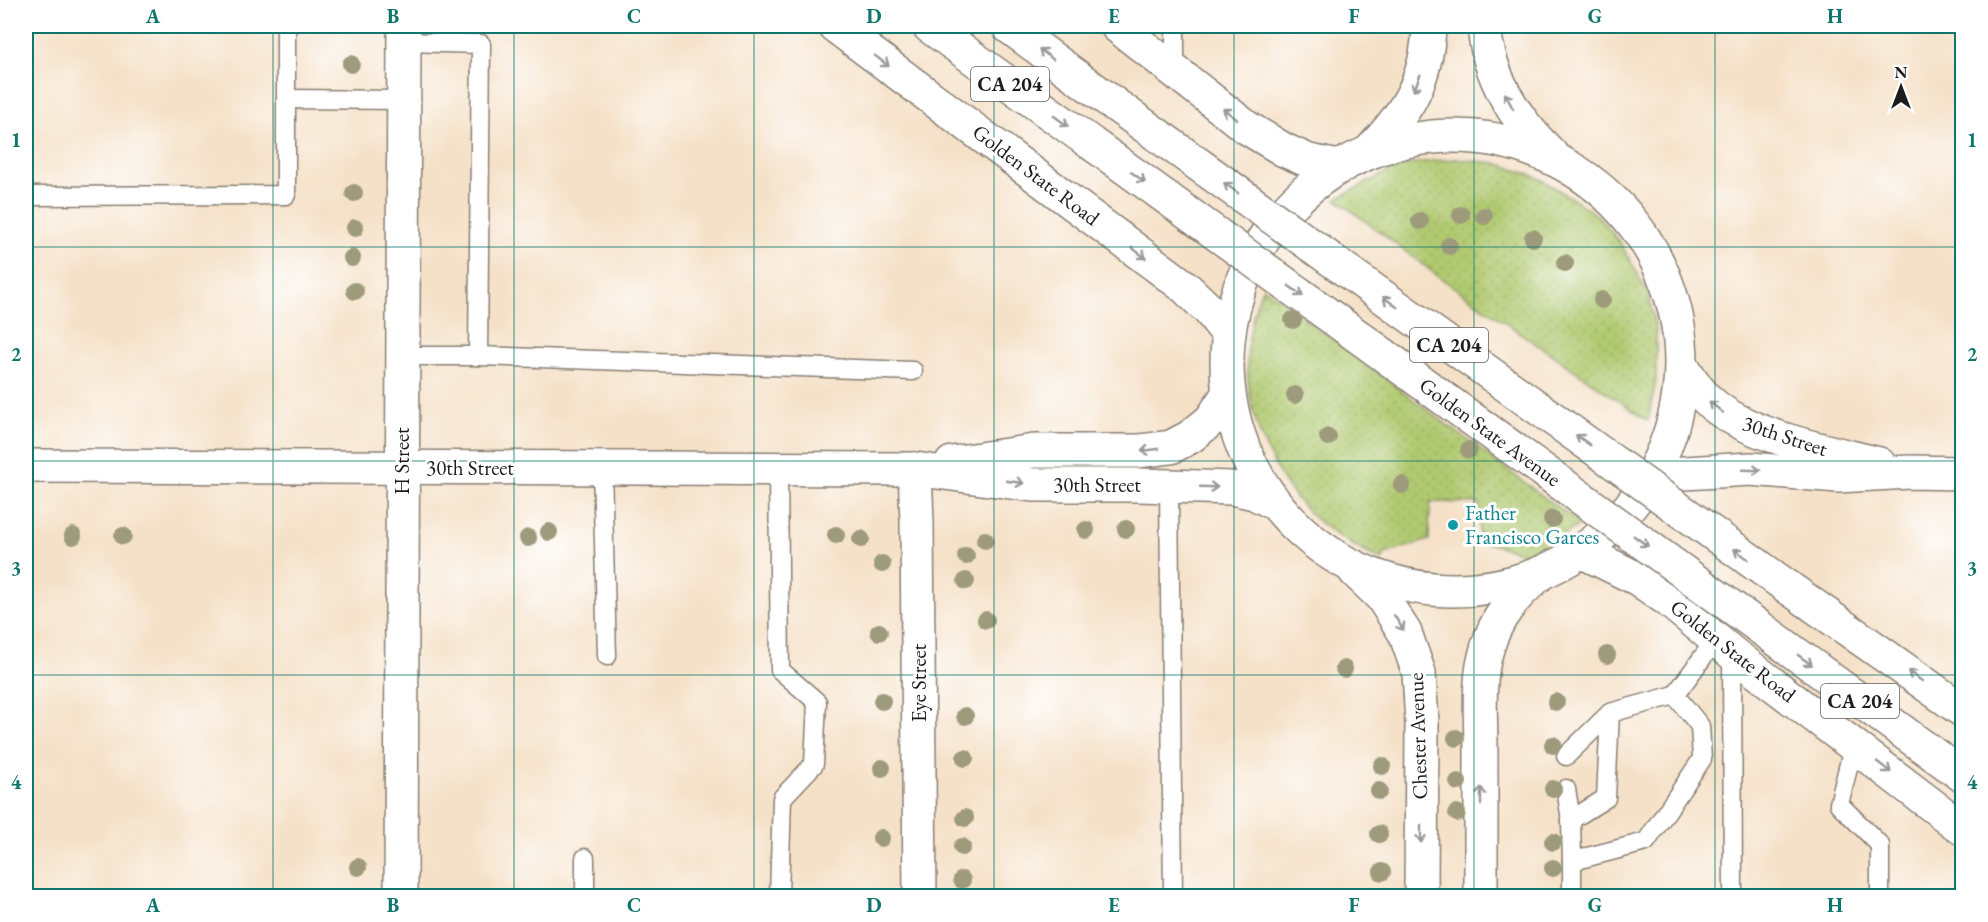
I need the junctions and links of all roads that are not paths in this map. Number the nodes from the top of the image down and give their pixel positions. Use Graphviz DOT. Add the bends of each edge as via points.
graph roads {
  1 [pos="286,26"];
  2 [pos="835,26"];
  3 [pos="929,26"];
  4 [pos="1008,26"];
  5 [pos="1117,26"];
  6 [pos="1175,26"];
  7 [pos="1429,26"];
  8 [pos="1484,26"];
  9 [pos="404,34"];
  10 [pos="1175,70"];
  11 [pos="286,99"];
  12 [pos="403,100"];
  13 [pos="1369,152"];
  14 [pos="1559,162"];
  15 [pos="1338,167"];
  16 [pos="26,196"];
  17 [pos="1228,334"];
  18 [pos="403,356"];
  19 [pos="478,357"];
  20 [pos="1682,365"];
  21 [pos="913,370"];
  22 [pos="1228,394"];
  23 [pos="26,466"];
  24 [pos="402,467"];
  25 [pos="602,468"];
  26 [pos="778,469"];
  27 [pos="915,469"];
  28 [pos="1910,472"];
  29 [pos="1962,473"];
  30 [pos="1652,475"];
  31 [pos="1169,486"];
  32 [pos="1276,504"];
  33 [pos="1581,551"];
  34 [pos="1347,563"];
  35 [pos="1542,572"];
  36 [pos="1724,646"];
  37 [pos="607,656"];
  38 [pos="1675,695"];
  39 [pos="1962,710"];
  40 [pos="1610,712"];
  41 [pos="1854,744"];
  42 [pos="1566,756"];
  43 [pos="1962,775"];
  44 [pos="1566,789"];
  45 [pos="1571,820"];
  46 [pos="1962,828"];
  47 [pos="585,858"];
  48 [pos="1572,861"];
  49 [pos="400,897"];
  50 [pos="585,897"];
  51 [pos="779,897"];
  52 [pos="920,897"];
  53 [pos="1173,897"];
  54 [pos="1421,897"];
  55 [pos="1482,897"];
  56 [pos="1572,897"];
  57 [pos="1733,897"];
  58 [pos="1880,897"];
  1 -- 11 [label="lane"];
  2 -- 17 [label="main road, Golden State Road, one-way" via="1185,287"];
  3 -- 43 [label="main road, Golden State Avenue / CA 204, one-way, bridge"];
  39 -- 4 [label="main road, CA 204, one-way, bridge"];
  5 -- 10 [label="main road"];
  6 -- 10 [label="lane"];
  7 -- 13 [label="main road, one-way" via="1421,73 1409,103"];
  14 -- 8 [label="main road, one-way" via="1516,115 1496,78 1485,44"];
  9 -- 12 [label="main road, H Street"];
  9 -- 19 [label="lane" via="481,44"];
  15 -- 10 [label="main road, one-way" via="1284,150 1246,127"];
  11 -- 12 [label="lane"];
  11 -- 16 [label="lane" via="286,195"];
  12 -- 18 [label="main road, H Street"];
  13 -- 14 [label="main road" via="1416,138 1466,136 1514,144"];
  13 -- 15 [label="main road"];
  14 -- 20 [label="main road" via="1592,182 1644,238 1665,277 1678,320"];
  15 -- 17 [label="main road" via="1304,191 1270,230 1237,293"];
  17 -- 22 [label="main road"];
  18 -- 19 [label="lane"];
  18 -- 24 [label="main road, H Street"];
  19 -- 21 [label="lane"];
  28 -- 20 [label="main road, 30th Street, one-way" via="1808,446 1727,416 1709,402"];
  20 -- 30 [label="main road" via="1678,403 1668,440"];
  22 -- 27 [label="main road, 30th Street, one-way" via="1211,420 1171,447 1140,452 1034,451"];
  22 -- 32 [label="main road" via="1245,453"];
  23 -- 24 [label="main road, 30th Street"];
  24 -- 25 [label="main road, 30th Street"];
  24 -- 49 [label="main road, H Street"];
  25 -- 26 [label="main road, 30th Street"];
  25 -- 37 [label="lane"];
  26 -- 27 [label="main road, 30th Street"];
  26 -- 51 [label="lane" via="780,670 817,702 814,764 782,798"];
  27 -- 31 [label="main road, 30th Street, one-way" via="1033,485"];
  27 -- 52 [label="main road, Eye Street"];
  28 -- 29 [label="main road, 30th Street"];
  30 -- 28 [label="main road, 30th Street, one-way" via="1750,469 1838,476"];
  30 -- 33 [label="main road" via="1624,512"];
  31 -- 32 [label="main road, 30th Street, one-way" via="1231,488"];
  31 -- 53 [label="lane"];
  32 -- 34 [label="main road" via="1297,527"];
  33 -- 35 [label="main road"];
  33 -- 36 [label="main road, Golden State Road" via="1638,579"];
  34 -- 35 [label="main road" via="1394,581 1464,590 1504,584"];
  34 -- 54 [label="main road, Chester Avenue, one-way" via="1383,597 1405,633 1419,673"];
  55 -- 35 [label="main road, one-way" via="1481,701 1485,656 1501,614 1516,594"];
  36 -- 38 [label="lane"];
  36 -- 41 [label="main road, Golden State Road"];
  36 -- 57 [label="lane"];
  38 -- 40 [label="lane"];
  38 -- 48 [label="lane" via="1700,726 1702,759 1646,842"];
  40 -- 42 [label="lane"];
  40 -- 45 [label="lane" via="1606,798"];
  41 -- 46 [label="main road, Golden State Road, one-way"];
  41 -- 58 [label="lane" via="1839,804 1880,845"];
  44 -- 45 [label="lane"];
  45 -- 48 [label="lane"];
  47 -- 50 [label="lane"];
  48 -- 56 [label="lane"];
}
